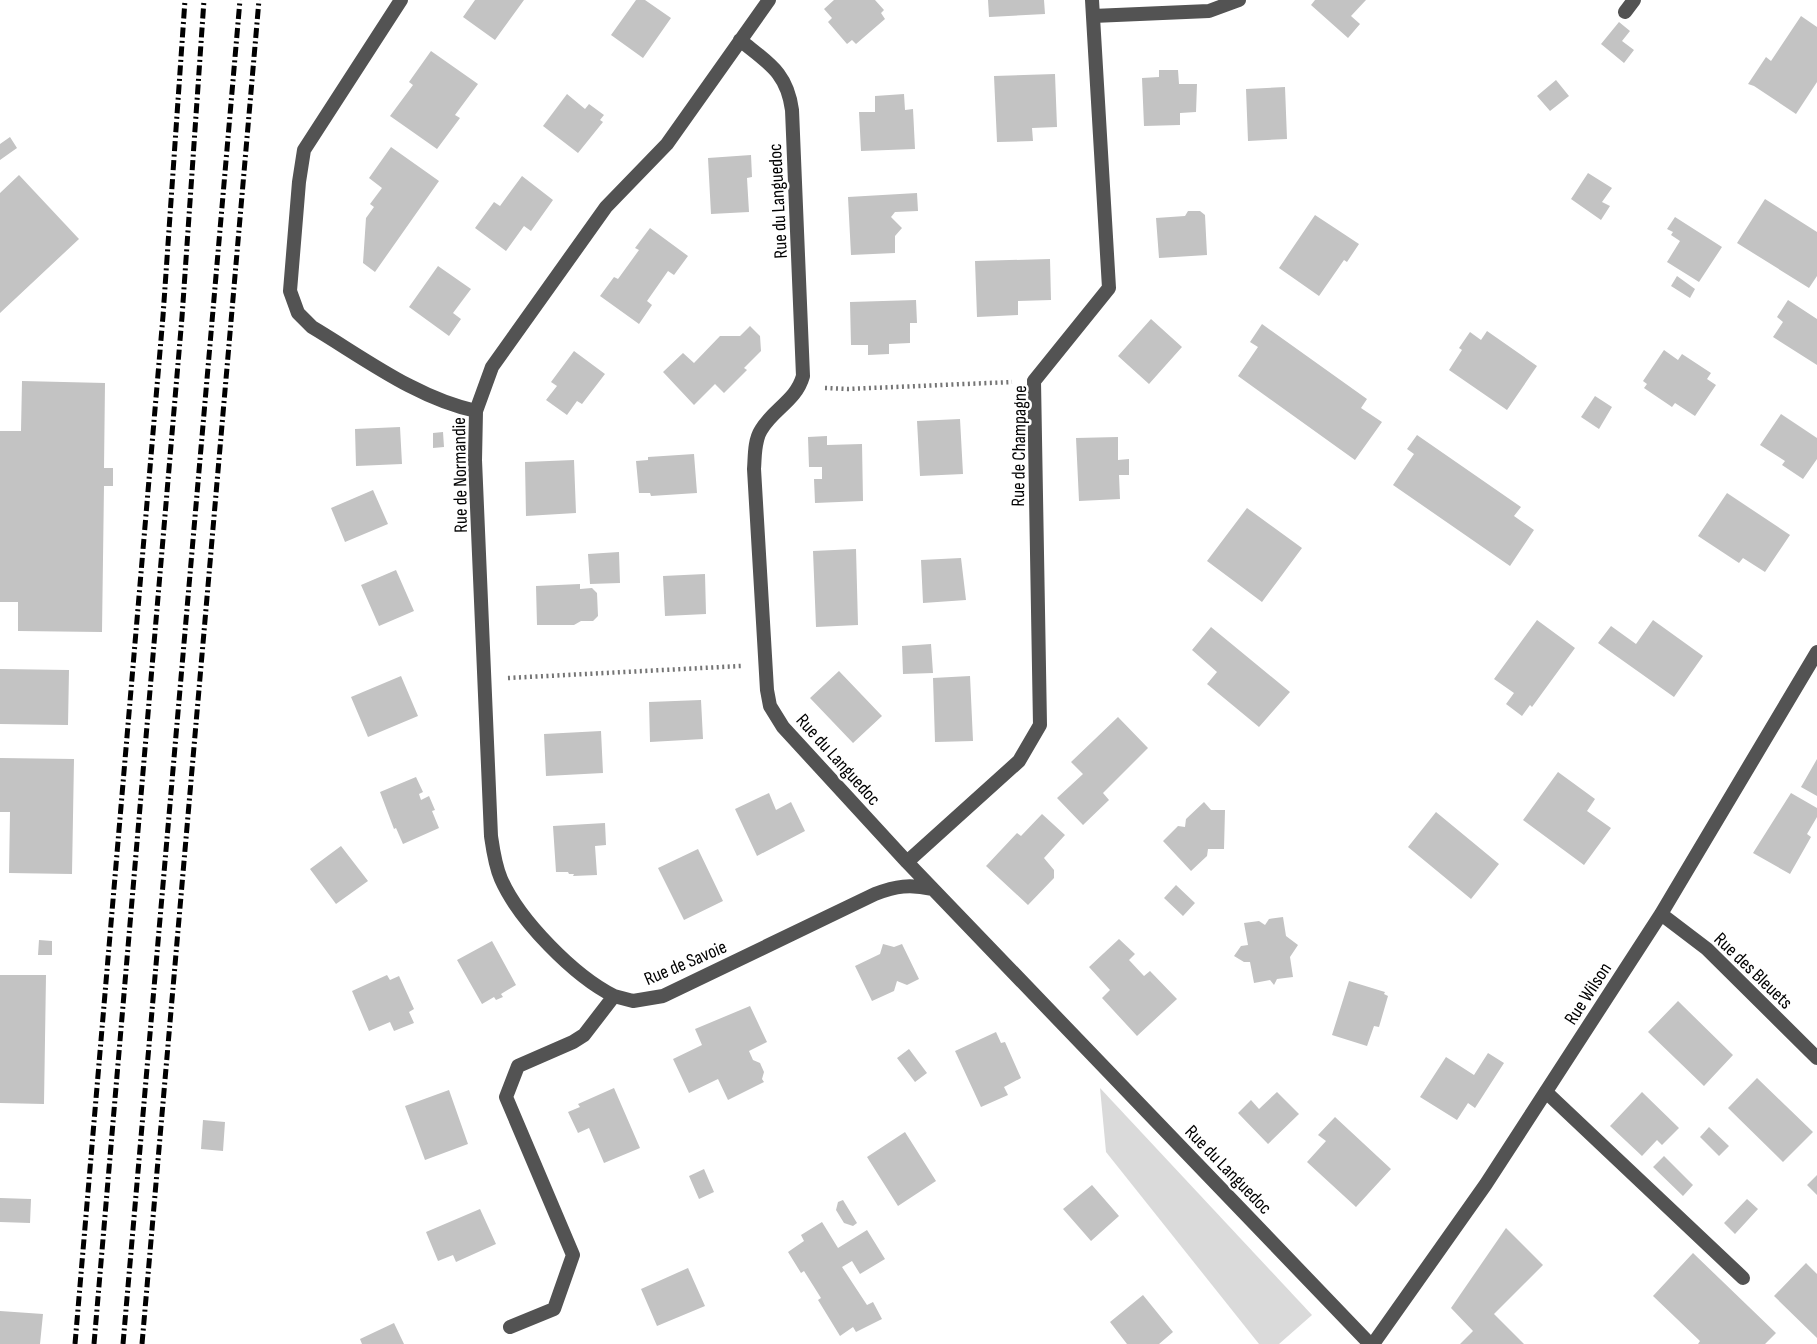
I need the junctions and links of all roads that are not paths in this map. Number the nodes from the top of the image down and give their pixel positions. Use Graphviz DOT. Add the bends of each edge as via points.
graph roads {
  1 [pos="401,0"];
  2 [pos="769,0"];
  3 [pos="1092,0"];
  4 [pos="1239,0"];
  5 [pos="1093,16"];
  6 [pos="740,40"];
  7 [pos="476,411"];
  8 [pos="1817,652"];
  9 [pos="907,862"];
  10 [pos="933,890"];
  11 [pos="1661,914"];
  12 [pos="614,996"];
  13 [pos="1817,1058"];
  14 [pos="1546,1091"];
  15 [pos="1743,1278"];
  16 [pos="510,1327"];
  17 [pos="1372,1344"];
  1 -- 7 [label="street" via="304,150 290,290 298,313 312,327 426,394"];
  2 -- 6 [label="street, Rue de Normandie"];
  3 -- 5 [label="street, Rue de Champagne"];
  4 -- 5 [label="street" via="1209,11"];
  5 -- 9 [label="street, Rue de Champagne" via="1109,288 1034,382 1040,725 1019,761"];
  6 -- 7 [label="street, Rue de Normandie" via="667,144 606,207 513,336 492,367"];
  6 -- 9 [label="street, Rue du Languedoc" via="780,74 790,96 803,360 800,386 760,432 755,449 770,706"];
  7 -- 12 [label="street, Rue de Normandie" via="495,861 501,880 540,934 575,971"];
  8 -- 11 [label="street, Rue Wilson"];
  9 -- 10 [label="street, Rue du Languedoc"];
  10 -- 12 [label="street, Rue de Savoie" via="895,886 679,990 649,1000"];
  10 -- 17 [label="street, Rue du Languedoc"];
  11 -- 13 [label="street, Rue des Bleuets" via="1707,949"];
  11 -- 14 [label="street, Rue Wilson"];
  12 -- 16 [label="street" via="584,1035 518,1066 506,1097 573,1255 554,1309"];
  14 -- 15 [label="street"];
  14 -- 17 [label="street, Rue Wilson"];
}
